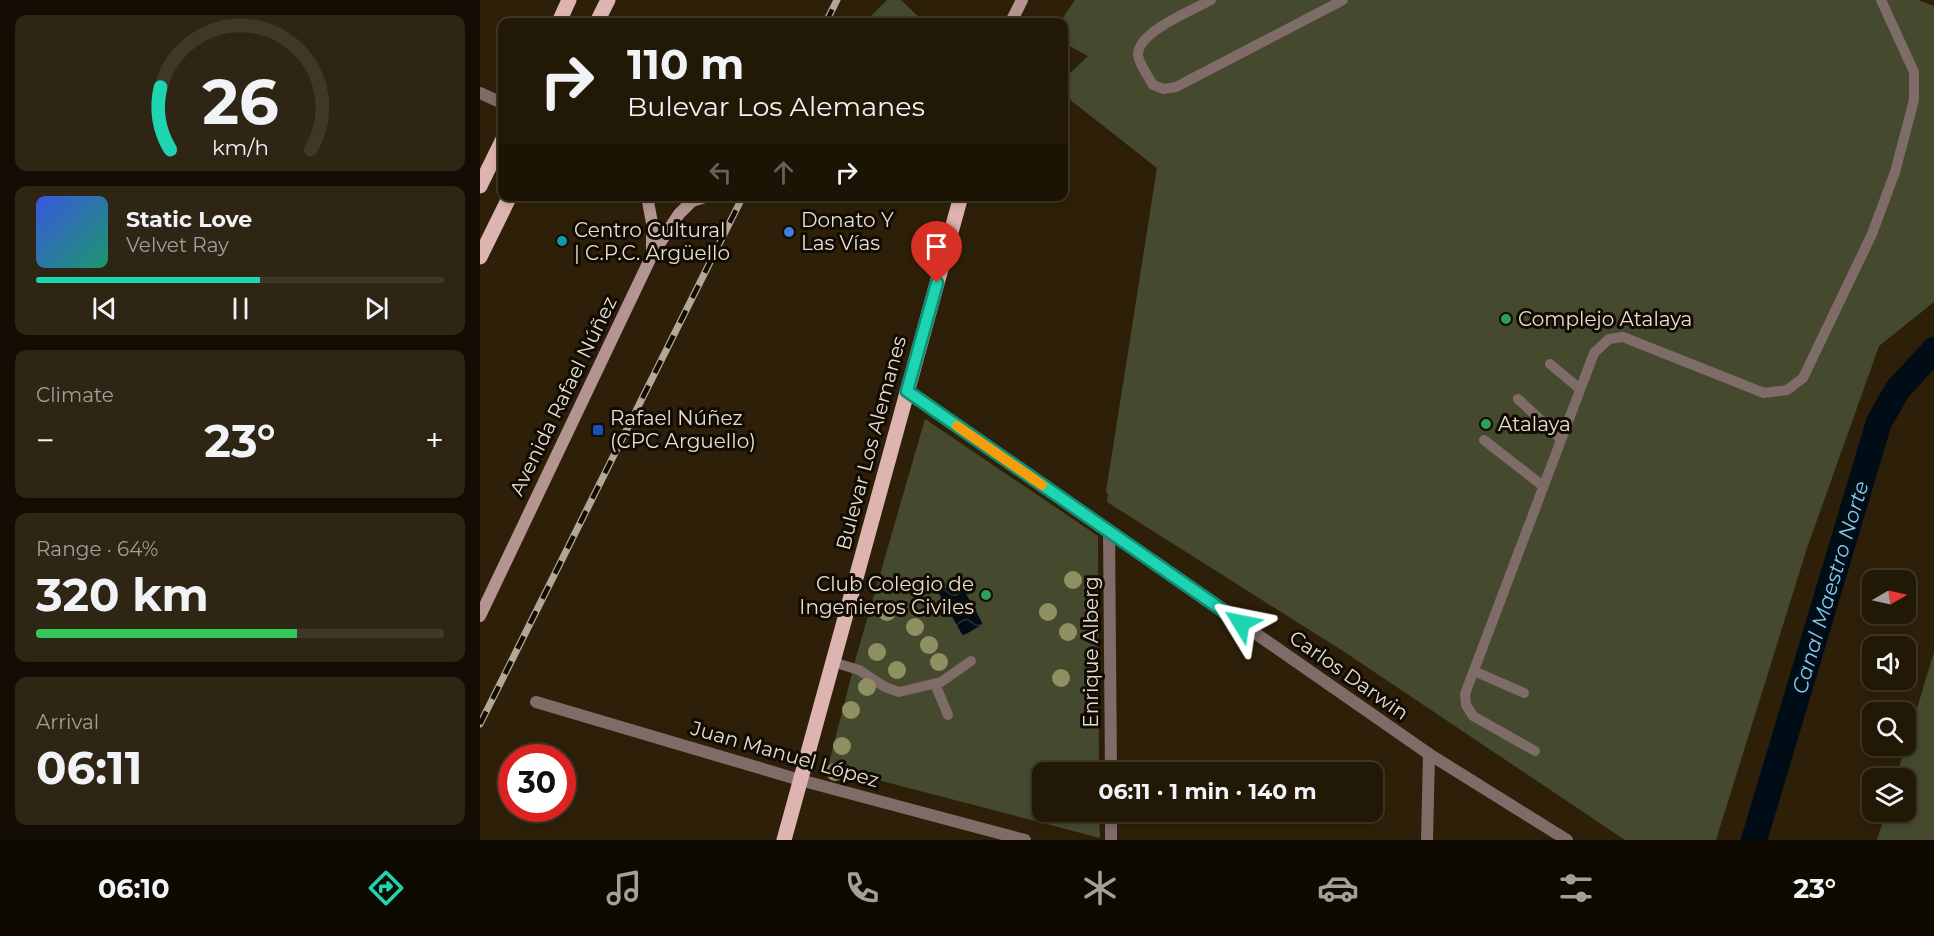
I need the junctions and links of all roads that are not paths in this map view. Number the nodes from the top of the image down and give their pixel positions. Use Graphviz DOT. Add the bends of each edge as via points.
graph roads {
  1 [pos="569,0"];
  2 [pos="608,0"];
  3 [pos="1022,0"];
  4 [pos="1211,0"];
  5 [pos="1343,0"];
  6 [pos="1881,0"];
  7 [pos="561,18"];
  8 [pos="599,18"];
  9 [pos="1013,18"];
  10 [pos="480,93"];
  11 [pos="498,102"];
  12 [pos="498,149"];
  13 [pos="480,186"];
  14 [pos="508,201"];
  15 [pos="648,201"];
  16 [pos="687,201"];
  17 [pos="960,201"];
  18 [pos="652,255"];
  19 [pos="480,257"];
  20 [pos="1550,364"];
  21 [pos="1580,389"];
  22 [pos="907,391"];
  23 [pos="1518,399"];
  24 [pos="1561,439"];
  25 [pos="1484,440"];
  26 [pos="1543,486"];
  27 [pos="1109,531"];
  28 [pos="480,616"];
  29 [pos="970,661"];
  30 [pos="833,662"];
  31 [pos="1474,671"];
  32 [pos="935,684"];
  33 [pos="1524,693"];
  34 [pos="536,702"];
  35 [pos="948,714"];
  36 [pos="1535,751"];
  37 [pos="1429,754"];
  38 [pos="1111,762"];
  39 [pos="801,780"];
  40 [pos="1111,822"];
  41 [pos="784,840"];
  42 [pos="1025,840"];
  43 [pos="1112,840"];
  44 [pos="1427,840"];
  45 [pos="1567,840"];
  1 -- 7 [label="main road"];
  2 -- 8 [label="main road"];
  3 -- 9 [label="main road"];
  4 -- 5 [label="lane" via="1149,34 1140,44 1138,57 1153,84 1164,89 1176,87"];
  6 -- 21 [label="lane" via="1914,72 1914,100 1895,172 1872,234 1803,378 1787,390 1764,393 1623,337 1609,339 1594,353"];
  10 -- 11 [label="street"];
  12 -- 13 [label="main road"];
  14 -- 19 [label="main road"];
  15 -- 18 [label="main road"];
  16 -- 18 [label="main road, Avenida Rafael Núñez"];
  17 -- 22 [label="main road, Bulevar Los Alemanes"];
  18 -- 28 [label="main road, Avenida Rafael Núñez"];
  20 -- 21 [label="lane"];
  21 -- 24 [label="lane"];
  22 -- 27 [label="street, Carlos Darwin"];
  22 -- 30 [label="main road, Bulevar Los Alemanes"];
  23 -- 24 [label="lane"];
  24 -- 26 [label="lane"];
  25 -- 26 [label="lane"];
  26 -- 31 [label="lane"];
  27 -- 37 [label="street, Carlos Darwin"];
  27 -- 38 [label="street, Enrique Alberg"];
  29 -- 32 [label="lane"];
  30 -- 32 [label="lane" via="859,670 898,692"];
  30 -- 39 [label="main road, Bulevar Los Alemanes"];
  31 -- 33 [label="lane"];
  31 -- 36 [label="lane" via="1465,694 1473,716"];
  32 -- 35 [label="lane"];
  34 -- 39 [label="street, Juan Manuel López"];
  37 -- 44 [label="street"];
  37 -- 45 [label="street, Carlos Darwin"];
  39 -- 41 [label="main road, Bulevar Los Alemanes"];
  39 -- 42 [label="street, Juan Manuel López"];
  40 -- 43 [label="street"];
}
